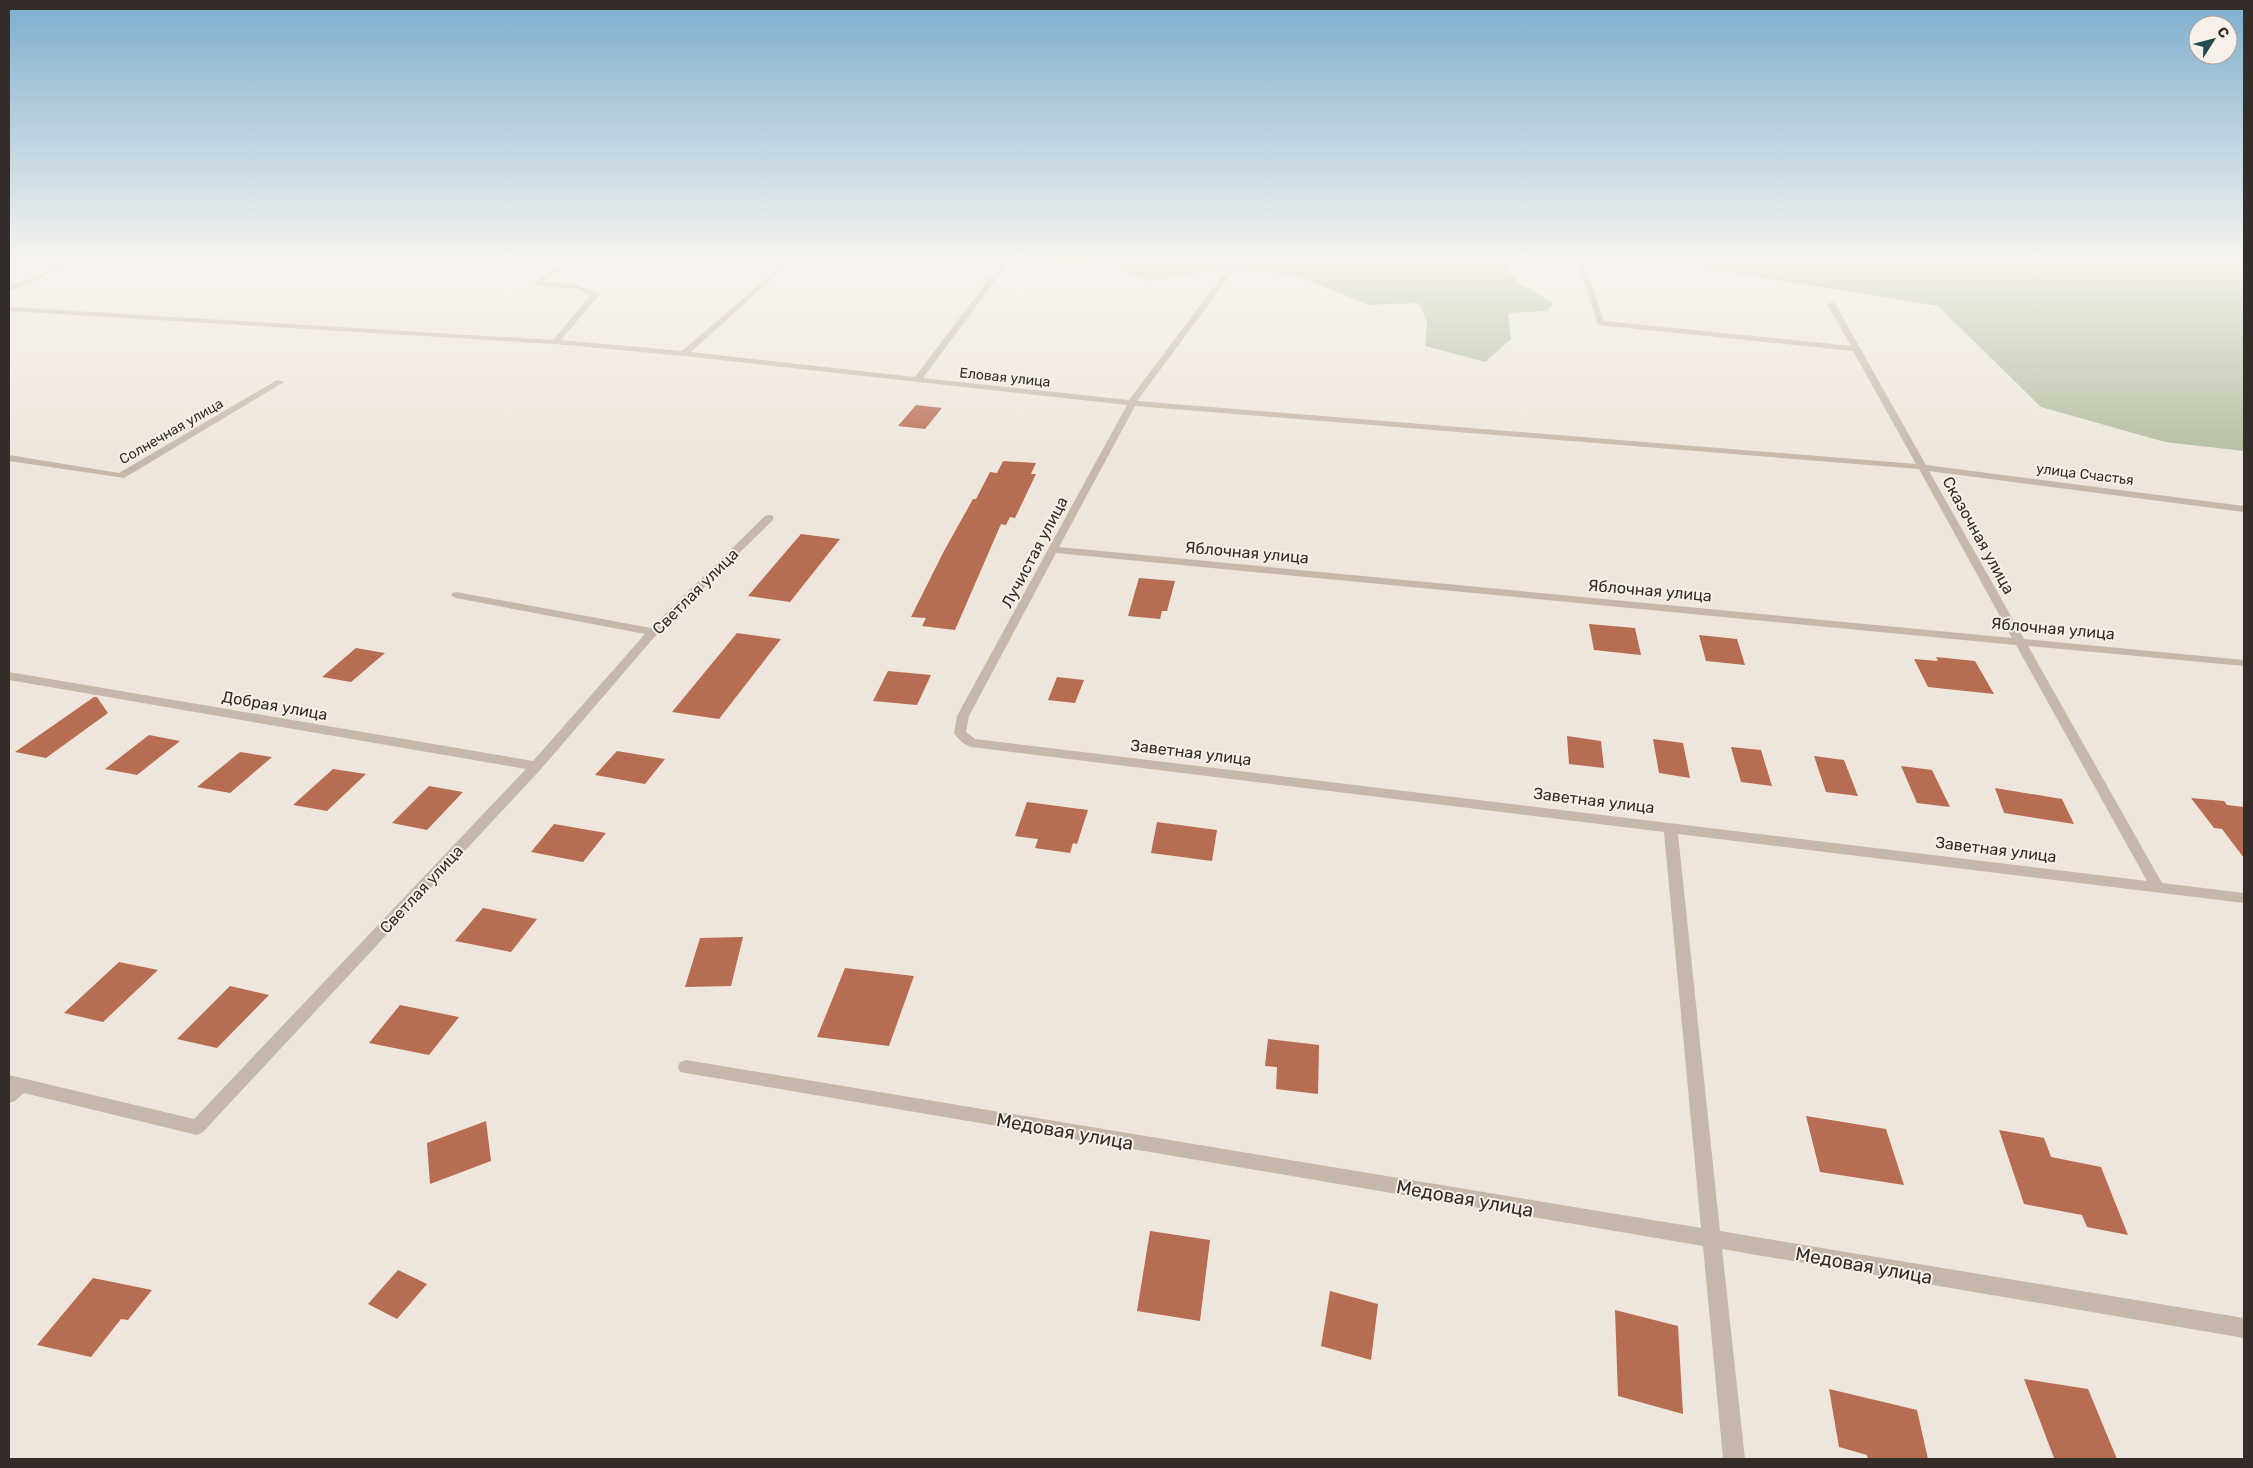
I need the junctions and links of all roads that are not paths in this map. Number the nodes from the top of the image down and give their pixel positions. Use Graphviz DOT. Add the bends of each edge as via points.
graph roads {
  1 [pos="299,327"];
  2 [pos="568,327"];
  3 [pos="715,327"];
  4 [pos="958,327"];
  5 [pos="1189,327"];
  6 [pos="1637,327"];
  7 [pos="1844,327"];
  8 [pos="555,342"];
  9 [pos="1856,348"];
  10 [pos="684,354"];
  11 [pos="918,380"];
  12 [pos="280,382"];
  13 [pos="1131,403"];
  14 [pos="9,458"];
  15 [pos="1923,467"];
  16 [pos="2244,509"];
  17 [pos="769,518"];
  18 [pos="1052,550"];
  19 [pos="456,595"];
  20 [pos="653,632"];
  21 [pos="2020,642"];
  22 [pos="2244,663"];
  23 [pos="9,676"];
  24 [pos="963,716"];
  25 [pos="536,766"];
  26 [pos="1670,827"];
  27 [pos="2157,886"];
  28 [pos="2244,898"];
  29 [pos="686,1067"];
  30 [pos="13,1088"];
  31 [pos="1712,1239"];
  32 [pos="2244,1328"];
  33 [pos="1734,1459"];
  1 -- 8 [label="street, Еловая улица"];
  2 -- 8 [label="street"];
  3 -- 10 [label="street"];
  4 -- 11 [label="street"];
  5 -- 13 [label="street, Лучистая улица"];
  6 -- 9 [label="street"];
  7 -- 9 [label="street, Сказочная улица"];
  8 -- 10 [label="street, Еловая улица"];
  9 -- 15 [label="street, Сказочная улица"];
  10 -- 11 [label="street, Еловая улица"];
  11 -- 13 [label="street, Еловая улица"];
  12 -- 14 [label="street, Солнечная улица" via="121,476"];
  13 -- 15 [label="street, Еловая улица"];
  13 -- 18 [label="street, Лучистая улица"];
  15 -- 16 [label="street, улица Счастья"];
  15 -- 21 [label="street, Сказочная улица"];
  17 -- 20 [label="street, Светлая улица"];
  18 -- 21 [label="street, Яблочная улица"];
  18 -- 24 [label="street, Лучистая улица"];
  19 -- 20 [label="street"];
  20 -- 25 [label="street, Светлая улица"];
  21 -- 22 [label="street, Яблочная улица"];
  21 -- 27 [label="street, Сказочная улица"];
  23 -- 25 [label="street, Добрая улица"];
  24 -- 26 [label="street, Заветная улица" via="960,733 971,743"];
  25 -- 30 [label="street, Светлая улица" via="197,1127"];
  26 -- 27 [label="street, Заветная улица"];
  26 -- 31 [label="street"];
  27 -- 28 [label="street, Заветная улица"];
  29 -- 31 [label="street, Медовая улица"];
  31 -- 32 [label="street, Медовая улица"];
  31 -- 33 [label="street"];
}
